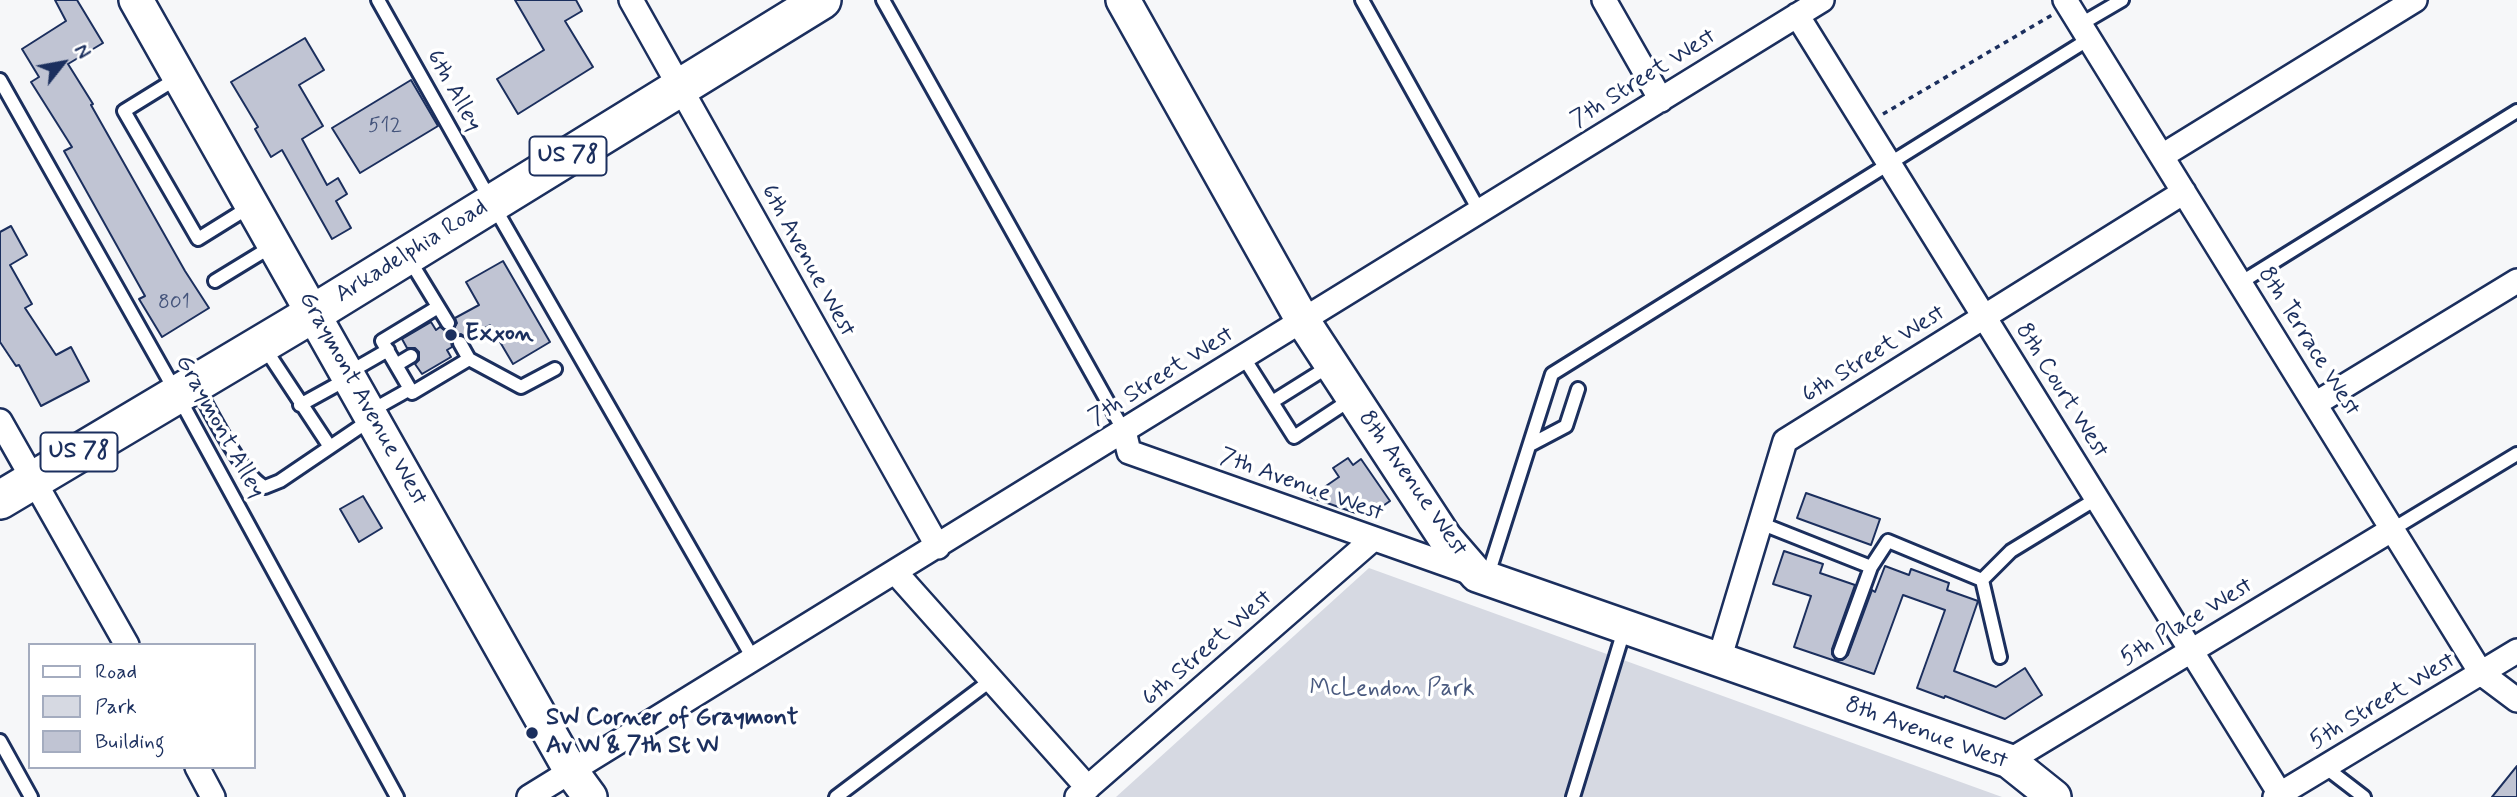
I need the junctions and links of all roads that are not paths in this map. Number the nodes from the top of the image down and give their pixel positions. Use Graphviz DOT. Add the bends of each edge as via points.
graph roads {
  1 [pos="136,0"];
  2 [pos="378,0"];
  3 [pos="631,0"];
  4 [pos="822,0"];
  5 [pos="883,0"];
  6 [pos="1123,0"];
  7 [pos="1362,0"];
  8 [pos="1604,0"];
  9 [pos="1822,0"];
  10 [pos="2122,0"];
  11 [pos="2415,0"];
  12 [pos="1797,15"];
  13 [pos="2076,17"];
  14 [pos="180,77"];
  15 [pos="0,80"];
  16 [pos="680,88"];
  17 [pos="1661,100"];
  18 [pos="2517,111"];
  19 [pos="2162,156"];
  20 [pos="1889,162"];
  21 [pos="2184,192"];
  22 [pos="492,203"];
  23 [pos="253,206"];
  24 [pos="1480,212"];
  25 [pos="275,245"];
  26 [pos="407,256"];
  27 [pos="215,281"];
  28 [pos="2517,281"];
  29 [pos="2240,283"];
  30 [pos="438,307"];
  31 [pos="314,313"];
  32 [pos="1984,317"];
  33 [pos="1303,321"];
  34 [pos="448,323"];
  35 [pos="460,343"];
  36 [pos="262,344"];
  37 [pos="388,350"];
  38 [pos="411,356"];
  39 [pos="1244,358"];
  40 [pos="469,359"];
  41 [pos="396,365"];
  42 [pos="1331,365"];
  43 [pos="555,369"];
  44 [pos="349,375"];
  45 [pos="186,389"];
  46 [pos="410,389"];
  47 [pos="1578,389"];
  48 [pos="1353,398"];
  49 [pos="1272,402"];
  50 [pos="2315,404"];
  51 [pos="300,405"];
  52 [pos="371,415"];
  53 [pos="0,421"];
  54 [pos="1124,431"];
  55 [pos="1530,445"];
  56 [pos="330,447"];
  57 [pos="2517,454"];
  58 [pos="33,479"];
  59 [pos="2096,499"];
  60 [pos="0,500"];
  61 [pos="1760,523"];
  62 [pos="2393,529"];
  63 [pos="1372,540"];
  64 [pos="938,547"];
  65 [pos="1871,567"];
  66 [pos="896,573"];
  67 [pos="1482,577"];
  68 [pos="1982,580"];
  69 [pos="1625,627"];
  70 [pos="126,643"];
  71 [pos="2517,651"];
  72 [pos="1840,652"];
  73 [pos="2190,652"];
  74 [pos="2000,657"];
  75 [pos="754,660"];
  76 [pos="1718,660"];
  77 [pos="2481,673"];
  78 [pos="990,681"];
  79 [pos="2517,700"];
  80 [pos="0,741"];
  81 [pos="2009,761"];
  82 [pos="2325,767"];
  83 [pos="198,769"];
  84 [pos="580,784"];
  85 [pos="1083,792"];
  86 [pos="2278,796"];
  87 [pos="31,797"];
  88 [pos="214,797"];
  89 [pos="397,797"];
  90 [pos="529,797"];
  91 [pos="836,797"];
  92 [pos="1573,797"];
  93 [pos="2054,797"];
  94 [pos="2364,797"];
  1 -- 14 [label="main road, Graymont Avenue West"];
  2 -- 22 [label="lane, 6th Alley"];
  3 -- 16 [label="street, 6th Avenue West"];
  4 -- 16 [label="main road, Arkadelphia Road / US 78"];
  5 -- 54 [label="lane"];
  6 -- 33 [label="main road, 8th Avenue West"];
  7 -- 24 [label="lane"];
  8 -- 17 [label="street"];
  9 -- 12 [label="street, 7th Street West"];
  10 -- 13 [label="lane"];
  11 -- 19 [label="street"];
  12 -- 17 [label="street, 7th Street West"];
  12 -- 20 [label="street, 8th Court West"];
  13 -- 19 [label="street, 8th Terrace West"];
  13 -- 20 [label="lane"];
  14 -- 23 [label="main road, Graymont Avenue West"];
  14 -- 23 [label="lane" via="124,111 130,123 198,239"];
  15 -- 45 [label="lane, Graymont Alley"];
  16 -- 22 [label="main road, Arkadelphia Road / US 78"];
  16 -- 64 [label="street, 6th Avenue West"];
  17 -- 24 [label="street, 7th Street West"];
  18 -- 29 [label="lane"];
  19 -- 21 [label="street, 8th Terrace West"];
  20 -- 32 [label="street, 8th Court West"];
  20 -- 55 [label="lane" via="1552,374"];
  21 -- 29 [label="street, 8th Terrace West"];
  21 -- 32 [label="street, 6th Street West"];
  22 -- 26 [label="main road, Arkadelphia Road / US 78"];
  22 -- 75 [label="lane, 6th Alley"];
  23 -- 25 [label="main road, Graymont Avenue West"];
  24 -- 33 [label="street, 7th Street West"];
  25 -- 27 [label="lane"];
  25 -- 31 [label="main road, Graymont Avenue West"];
  26 -- 30 [label="lane"];
  26 -- 31 [label="main road, Arkadelphia Road / US 78"];
  28 -- 50 [label="street"];
  29 -- 50 [label="street, 8th Terrace West"];
  30 -- 34 [label="lane"];
  30 -- 37 [label="lane" via="382,341"];
  31 -- 36 [label="main road, Arkadelphia Road / US 78"];
  31 -- 44 [label="main road, Graymont Avenue West"];
  32 -- 59 [label="street, 8th Court West"];
  32 -- 61 [label="street, 6th Street West" via="1785,441"];
  33 -- 39 [label="street, 7th Street West"];
  33 -- 42 [label="main road, 8th Avenue West"];
  35 -- 40 [label="lane"];
  36 -- 45 [label="main road, Arkadelphia Road / US 78"];
  36 -- 51 [label="lane"];
  37 -- 41 [label="lane"];
  37 -- 44 [label="lane"];
  38 -- 41 [label="lane"];
  39 -- 49 [label="lane"];
  39 -- 54 [label="street, 7th Street West"];
  40 -- 43 [label="lane" via="521,387"];
  40 -- 46 [label="lane" via="412,393"];
  41 -- 46 [label="lane"];
  42 -- 48 [label="main road, 8th Avenue West"];
  42 -- 49 [label="lane"];
  44 -- 51 [label="lane"];
  44 -- 52 [label="main road, Graymont Avenue West"];
  45 -- 56 [label="lane" via="256,484 265,487 280,481"];
  45 -- 58 [label="main road, Arkadelphia Road / US 78"];
  45 -- 89 [label="lane, Graymont Alley"];
  46 -- 52 [label="lane"];
  47 -- 55 [label="lane" via="1566,426"];
  48 -- 49 [label="lane" via="1294,437"];
  48 -- 67 [label="main road, 8th Avenue West" via="1445,538"];
  50 -- 62 [label="street, 8th Terrace West"];
  51 -- 56 [label="lane"];
  52 -- 56 [label="lane"];
  52 -- 84 [label="main road, Graymont Avenue West"];
  53 -- 58 [label="street"];
  54 -- 63 [label="street, 7th Avenue West" via="1129,452"];
  54 -- 64 [label="street, 7th Street West"];
  55 -- 67 [label="lane"];
  57 -- 62 [label="lane"];
  58 -- 60 [label="main road, Arkadelphia Road / US 78"];
  58 -- 70 [label="street"];
  59 -- 68 [label="lane" via="2011,551"];
  59 -- 73 [label="street, 8th Court West"];
  61 -- 65 [label="lane"];
  61 -- 76 [label="street, 6th Street West"];
  62 -- 73 [label="street, 5th Place West"];
  62 -- 77 [label="street, 8th Terrace West"];
  63 -- 67 [label="street, 7th Avenue West"];
  63 -- 85 [label="street, 6th Street West"];
  64 -- 66 [label="street, 7th Street West"];
  65 -- 68 [label="lane" via="1888,541"];
  65 -- 72 [label="lane"];
  66 -- 75 [label="street, 7th Street West"];
  66 -- 78 [label="street"];
  67 -- 69 [label="main road, 8th Avenue West"];
  68 -- 74 [label="lane"];
  69 -- 76 [label="main road, 8th Avenue West"];
  69 -- 92 [label="lane"];
  71 -- 77 [label="street, 5th Street West"];
  73 -- 81 [label="street, 5th Place West"];
  73 -- 86 [label="street, 8th Court West"];
  75 -- 84 [label="street, 7th Street West"];
  76 -- 81 [label="main road, 8th Avenue West"];
  77 -- 79 [label="street, 8th Terrace West"];
  77 -- 82 [label="street, 5th Street West"];
  78 -- 85 [label="street"];
  78 -- 91 [label="lane"];
  80 -- 87 [label="lane"];
  81 -- 93 [label="main road, 8th Avenue West"];
  82 -- 86 [label="street, 5th Street West"];
  82 -- 94 [label="lane"];
  83 -- 88 [label="street"];
  84 -- 90 [label="street, 7th Street West"];
}
